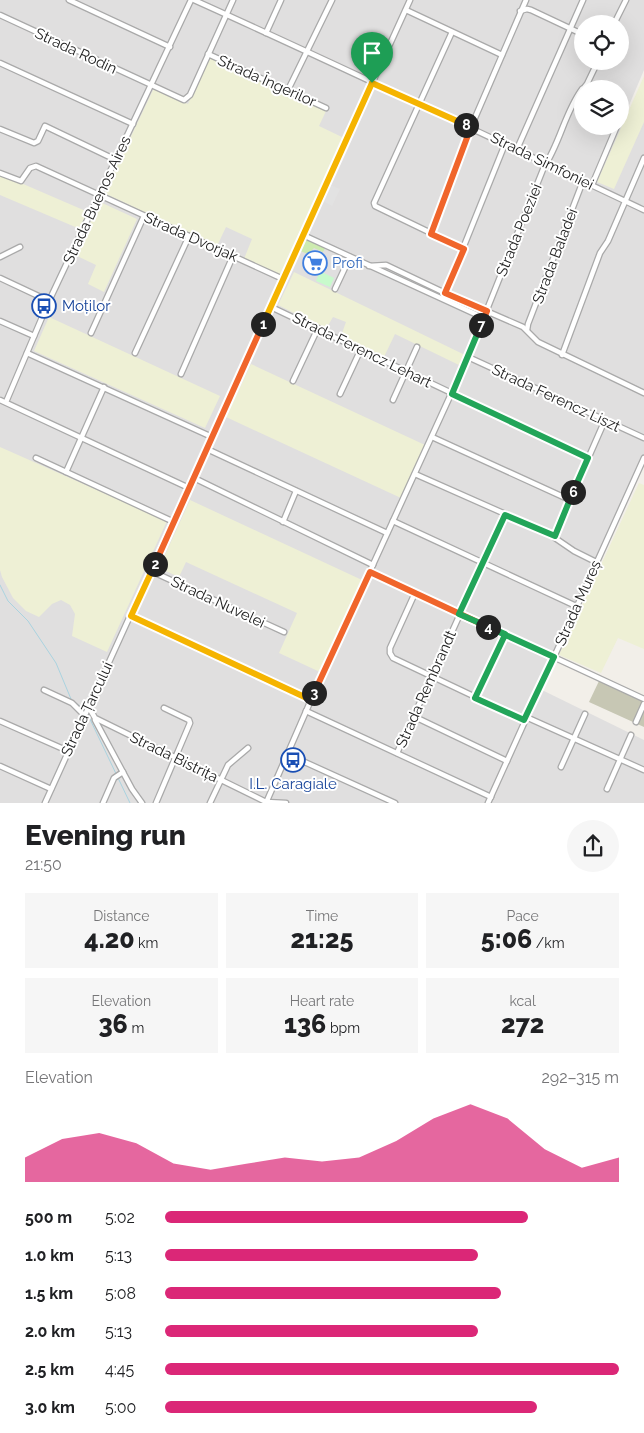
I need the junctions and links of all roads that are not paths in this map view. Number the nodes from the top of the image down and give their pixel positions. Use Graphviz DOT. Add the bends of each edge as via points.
graph roads {
  1 [pos="69,0"];
  2 [pos="193,0"];
  3 [pos="233,0"];
  4 [pos="281,0"];
  5 [pos="332,0"];
  6 [pos="410,0"];
  7 [pos="526,0"];
  8 [pos="583,0"];
  9 [pos="626,0"];
  10 [pos="406,10"];
  11 [pos="520,11"];
  12 [pos="226,14"];
  13 [pos="0,15"];
  14 [pos="618,15"];
  15 [pos="570,28"];
  16 [pos="574,30"];
  17 [pos="452,32"];
  18 [pos="266,33"];
  19 [pos="170,47"];
  20 [pos="307,52"];
  21 [pos="208,54"];
  22 [pos="502,55"];
  23 [pos="0,63"];
  24 [pos="372,83"];
  25 [pos="152,86"];
  26 [pos="288,90"];
  27 [pos="420,104"];
  28 [pos="574,106"];
  29 [pos="326,108"];
  30 [pos="133,124"];
  31 [pos="471,127"];
  32 [pos="0,129"];
  33 [pos="614,135"];
  34 [pos="505,144"];
  35 [pos="517,149"];
  36 [pos="644,158"];
  37 [pos="116,160"];
  38 [pos="546,163"];
  39 [pos="0,173"];
  40 [pos="584,181"];
  41 [pos="592,185"];
  42 [pos="98,196"];
  43 [pos="626,201"];
  44 [pos="644,210"];
  45 [pos="144,216"];
  46 [pos="431,234"];
  47 [pos="304,235"];
  48 [pos="189,236"];
  49 [pos="20,248"];
  50 [pos="464,249"];
  51 [pos="233,256"];
  52 [pos="0,257"];
  53 [pos="350,257"];
  54 [pos="369,266"];
  55 [pos="0,278"];
  56 [pos="283,279"];
  57 [pos="335,289"];
  58 [pos="443,292"];
  59 [pos="439,297"];
  60 [pos="49,300"];
  61 [pos="271,307"];
  62 [pos="487,311"];
  63 [pos="484,318"];
  64 [pos="0,321"];
  65 [pos="318,328"];
  66 [pos="527,330"];
  67 [pos="91,333"];
  68 [pos="34,336"];
  69 [pos="417,347"];
  70 [pos="361,349"];
  71 [pos="26,353"];
  72 [pos="135,353"];
  73 [pos="562,355"];
  74 [pos="468,357"];
  75 [pos="406,371"];
  76 [pos="180,374"];
  77 [pos="294,381"];
  78 [pos="104,387"];
  79 [pos="644,393"];
  80 [pos="340,394"];
  81 [pos="452,394"];
  82 [pos="0,400"];
  83 [pos="393,400"];
  84 [pos="6,402"];
  85 [pos="605,420"];
  86 [pos="212,437"];
  87 [pos="432,437"];
  88 [pos="81,438"];
  89 [pos="644,438"];
  90 [pos="207,450"];
  91 [pos="36,458"];
  92 [pos="588,458"];
  93 [pos="644,458"];
  94 [pos="66,472"];
  95 [pos="415,474"];
  96 [pos="194,478"];
  97 [pos="189,488"];
  98 [pos="296,491"];
  99 [pos="570,500"];
  100 [pos="505,515"];
  101 [pos="393,521"];
  102 [pos="174,522"];
  103 [pos="282,522"];
  104 [pos="388,533"];
  105 [pos="555,536"];
  106 [pos="596,562"];
  107 [pos="483,563"];
  108 [pos="373,565"];
  109 [pos="152,571"];
  110 [pos="370,572"];
  111 [pos="415,593"];
  112 [pos="576,606"];
  113 [pos="459,614"];
  114 [pos="131,616"];
  115 [pos="284,632"];
  116 [pos="505,634"];
  117 [pos="554,657"];
  118 [pos="433,676"];
  119 [pos="44,690"];
  120 [pos="475,698"];
  121 [pos="644,699"];
  122 [pos="311,700"];
  123 [pos="644,704"];
  124 [pos="88,706"];
  125 [pos="164,708"];
  126 [pos="306,711"];
  127 [pos="585,714"];
  128 [pos="84,715"];
  129 [pos="415,717"];
  130 [pos="95,718"];
  131 [pos="525,719"];
  132 [pos="0,721"];
  133 [pos="636,722"];
  134 [pos="631,734"];
  135 [pos="574,738"];
  136 [pos="248,748"];
  137 [pos="68,751"];
  138 [pos="397,753"];
  139 [pos="287,754"];
  140 [pos="174,758"];
  141 [pos="620,759"];
  142 [pos="507,760"];
  143 [pos="0,766"];
  144 [pos="561,767"];
  145 [pos="644,770"];
  146 [pos="119,775"];
  147 [pos="221,780"];
  148 [pos="51,789"];
  149 [pos="607,789"];
  150 [pos="491,797"];
  151 [pos="266,802"];
  152 [pos="45,803"];
  153 [pos="103,803"];
  154 [pos="142,803"];
  155 [pos="156,803"];
  156 [pos="210,803"];
  157 [pos="286,803"];
  158 [pos="395,803"];
  159 [pos="488,803"];
  1 -- 19 [label="street"];
  2 -- 12 [label="street, Strada Simfoniei"];
  2 -- 19 [label="street, Strada Buenos Aires"];
  3 -- 12 [label="street"];
  4 -- 18 [label="street"];
  5 -- 20 [label="street"];
  6 -- 10 [label="street, Strada Țarcului"];
  7 -- 11 [label="street"];
  8 -- 15 [label="street"];
  9 -- 14 [label="street"];
  10 -- 17 [label="street"];
  10 -- 24 [label="street, Strada Țarcului"];
  11 -- 15 [label="street" via="531,10"];
  11 -- 22 [label="street"];
  12 -- 18 [label="street, Strada Simfoniei"];
  12 -- 21 [label="street"];
  13 -- 25 [label="street, Strada Rodin"];
  15 -- 16 [label="street"];
  15 -- 35 [label="street"];
  17 -- 22 [label="street"];
  17 -- 27 [label="street"];
  18 -- 20 [label="street, Strada Simfoniei"];
  19 -- 25 [label="street, Strada Buenos Aires"];
  20 -- 24 [label="street, Strada Simfoniei"];
  20 -- 26 [label="street"];
  21 -- 25 [label="street, Strada Rodin" via="190,95 185,99"];
  21 -- 26 [label="street, Strada Îngerilor"];
  22 -- 31 [label="street"];
  23 -- 30 [label="street"];
  24 -- 27 [label="street, Strada Simfoniei"];
  24 -- 47 [label="street, Strada Țarcului"];
  25 -- 30 [label="street, Strada Buenos Aires"];
  26 -- 29 [label="street, Strada Îngerilor"];
  27 -- 31 [label="street, Strada Simfoniei"];
  27 -- 46 [label="street" via="374,203"];
  28 -- 38 [label="street, Strada Poeziei"];
  30 -- 37 [label="street, Strada Buenos Aires"];
  31 -- 34 [label="street, Strada Simfoniei"];
  31 -- 46 [label="street"];
  32 -- 37 [label="street" via="34,143 45,126"];
  33 -- 41 [label="street"];
  34 -- 35 [label="street, Strada Simfoniei"];
  34 -- 50 [label="street"];
  35 -- 38 [label="street, Strada Simfoniei"];
  36 -- 43 [label="street"];
  37 -- 42 [label="street, Strada Buenos Aires"];
  38 -- 40 [label="street, Strada Simfoniei"];
  38 -- 62 [label="street, Strada Poeziei"];
  39 -- 42 [label="street, Strada Dvorjak" via="18,181 36,166"];
  40 -- 41 [label="street, Strada Simfoniei"];
  40 -- 66 [label="street, Strada Baladei"];
  41 -- 43 [label="street, Strada Simfoniei"];
  42 -- 45 [label="street, Strada Dvorjak"];
  42 -- 60 [label="street, Strada Buenos Aires"];
  43 -- 44 [label="street, Strada Simfoniei"];
  43 -- 73 [label="street" via="600,253"];
  45 -- 48 [label="street, Strada Dvorjak"];
  45 -- 67 [label="street"];
  46 -- 50 [label="street"];
  47 -- 53 [label="street"];
  47 -- 56 [label="street, Strada Țarcului"];
  48 -- 51 [label="street, Strada Dvorjak"];
  48 -- 72 [label="street"];
  49 -- 52 [label="street"];
  50 -- 58 [label="street"];
  51 -- 56 [label="street, Strada Dvorjak"];
  51 -- 76 [label="street"];
  53 -- 54 [label="street"];
  53 -- 57 [label="street"];
  54 -- 58 [label="street" via="386,265"];
  54 -- 59 [label="street"];
  55 -- 60 [label="street"];
  56 -- 61 [label="street, Strada Țarcului"];
  58 -- 59 [label="street"];
  58 -- 62 [label="street"];
  59 -- 63 [label="street"];
  60 -- 68 [label="street, Strada Buenos Aires"];
  61 -- 65 [label="street, Strada Ferencz Lehart"];
  61 -- 86 [label="street, Strada Țarcului"];
  62 -- 63 [label="street, Strada Poeziei"];
  62 -- 66 [label="street"];
  63 -- 74 [label="street, Strada Poeziei"];
  64 -- 68 [label="street"];
  65 -- 70 [label="street, Strada Ferencz Lehart"];
  65 -- 77 [label="street"];
  66 -- 73 [label="street" via="538,342"];
  68 -- 71 [label="street, Strada Buenos Aires"];
  69 -- 75 [label="street"];
  70 -- 75 [label="street, Strada Ferencz Lehart"];
  70 -- 80 [label="street"];
  71 -- 78 [label="street"];
  71 -- 84 [label="street, Strada Buenos Aires"];
  73 -- 79 [label="street"];
  74 -- 81 [label="street, Strada Poeziei"];
  74 -- 85 [label="street, Strada Ferencz Liszt"];
  75 -- 81 [label="street, Strada Ferencz Lehart"];
  75 -- 83 [label="street"];
  78 -- 86 [label="street"];
  78 -- 88 [label="street"];
  81 -- 87 [label="street, Strada Poeziei"];
  81 -- 92 [label="street, Strada Ferencz Lehart"];
  82 -- 84 [label="street"];
  84 -- 88 [label="street"];
  85 -- 89 [label="street, Strada Ferencz Liszt"];
  85 -- 92 [label="street"];
  86 -- 90 [label="street, Strada Țarcului"];
  87 -- 95 [label="street, Strada Poeziei"];
  87 -- 99 [label="street"];
  88 -- 94 [label="street"];
  88 -- 97 [label="street"];
  90 -- 96 [label="street, Strada Țarcului"];
  90 -- 98 [label="street"];
  91 -- 94 [label="street"];
  92 -- 99 [label="street"];
  93 -- 106 [label="street, Strada Mureș"];
  94 -- 102 [label="street"];
  95 -- 100 [label="street"];
  95 -- 101 [label="street, Strada Poeziei"];
  96 -- 97 [label="street, Strada Țarcului"];
  96 -- 103 [label="street"];
  97 -- 102 [label="street, Strada Țarcului"];
  98 -- 103 [label="street"];
  98 -- 104 [label="street"];
  99 -- 105 [label="street"];
  100 -- 105 [label="street"];
  100 -- 107 [label="street, Strada Rembrandt"];
  101 -- 104 [label="street, Strada Poeziei"];
  101 -- 107 [label="street"];
  102 -- 109 [label="street, Strada Țarcului"];
  103 -- 108 [label="street"];
  104 -- 108 [label="street, Strada Poeziei"];
  105 -- 106 [label="street"];
  106 -- 112 [label="street, Strada Mureș"];
  107 -- 112 [label="street"];
  107 -- 113 [label="street, Strada Rembrandt"];
  108 -- 110 [label="street, Strada Poeziei"];
  109 -- 114 [label="street, Strada Țarcului"];
  109 -- 115 [label="street, Strada Nuvelei"];
  110 -- 111 [label="street"];
  110 -- 122 [label="street, Strada Poeziei"];
  111 -- 113 [label="street"];
  111 -- 118 [label="street" via="390,653 392,658"];
  112 -- 117 [label="street, Strada Mureș"];
  113 -- 116 [label="street"];
  113 -- 118 [label="street, Strada Rembrandt"];
  114 -- 122 [label="street"];
  114 -- 124 [label="street, Strada Țarcului"];
  116 -- 117 [label="street"];
  116 -- 120 [label="street"];
  117 -- 121 [label="street"];
  117 -- 131 [label="street, Strada Mureș"];
  118 -- 120 [label="street"];
  118 -- 129 [label="street, Strada Rembrandt"];
  119 -- 128 [label="street" via="72,703"];
  120 -- 131 [label="street"];
  122 -- 126 [label="street, Strada Poeziei"];
  123 -- 133 [label="street"];
  124 -- 128 [label="street, Strada Țarcului"];
  124 -- 130 [label="street"];
  125 -- 140 [label="street" via="190,723"];
  126 -- 138 [label="street"];
  126 -- 139 [label="street, Strada Poeziei"];
  127 -- 135 [label="street"];
  128 -- 137 [label="street, Strada Țarcului"];
  129 -- 138 [label="street, Strada Rembrandt"];
  129 -- 142 [label="street"];
  130 -- 140 [label="street, Strada Bistrița"];
  130 -- 146 [label="street"];
  131 -- 135 [label="street"];
  131 -- 142 [label="street, Strada Mureș"];
  132 -- 137 [label="street"];
  134 -- 141 [label="street"];
  135 -- 141 [label="street"];
  135 -- 144 [label="street"];
  136 -- 147 [label="street" via="228,765"];
  137 -- 148 [label="street, Strada Țarcului"];
  138 -- 150 [label="street"];
  139 -- 151 [label="street, Strada Poeziei"];
  139 -- 158 [label="street"];
  140 -- 147 [label="street, Strada Bistrița"];
  140 -- 155 [label="street"];
  141 -- 145 [label="street"];
  141 -- 149 [label="street"];
  142 -- 150 [label="street, Strada Mureș"];
  143 -- 148 [label="street"];
  146 -- 153 [label="street"];
  146 -- 154 [label="street"];
  147 -- 151 [label="street, Strada Bistrița"];
  147 -- 156 [label="street"];
  148 -- 152 [label="street, Strada Țarcului"];
  150 -- 159 [label="street, Strada Mureș"];
  151 -- 157 [label="street"];
}
